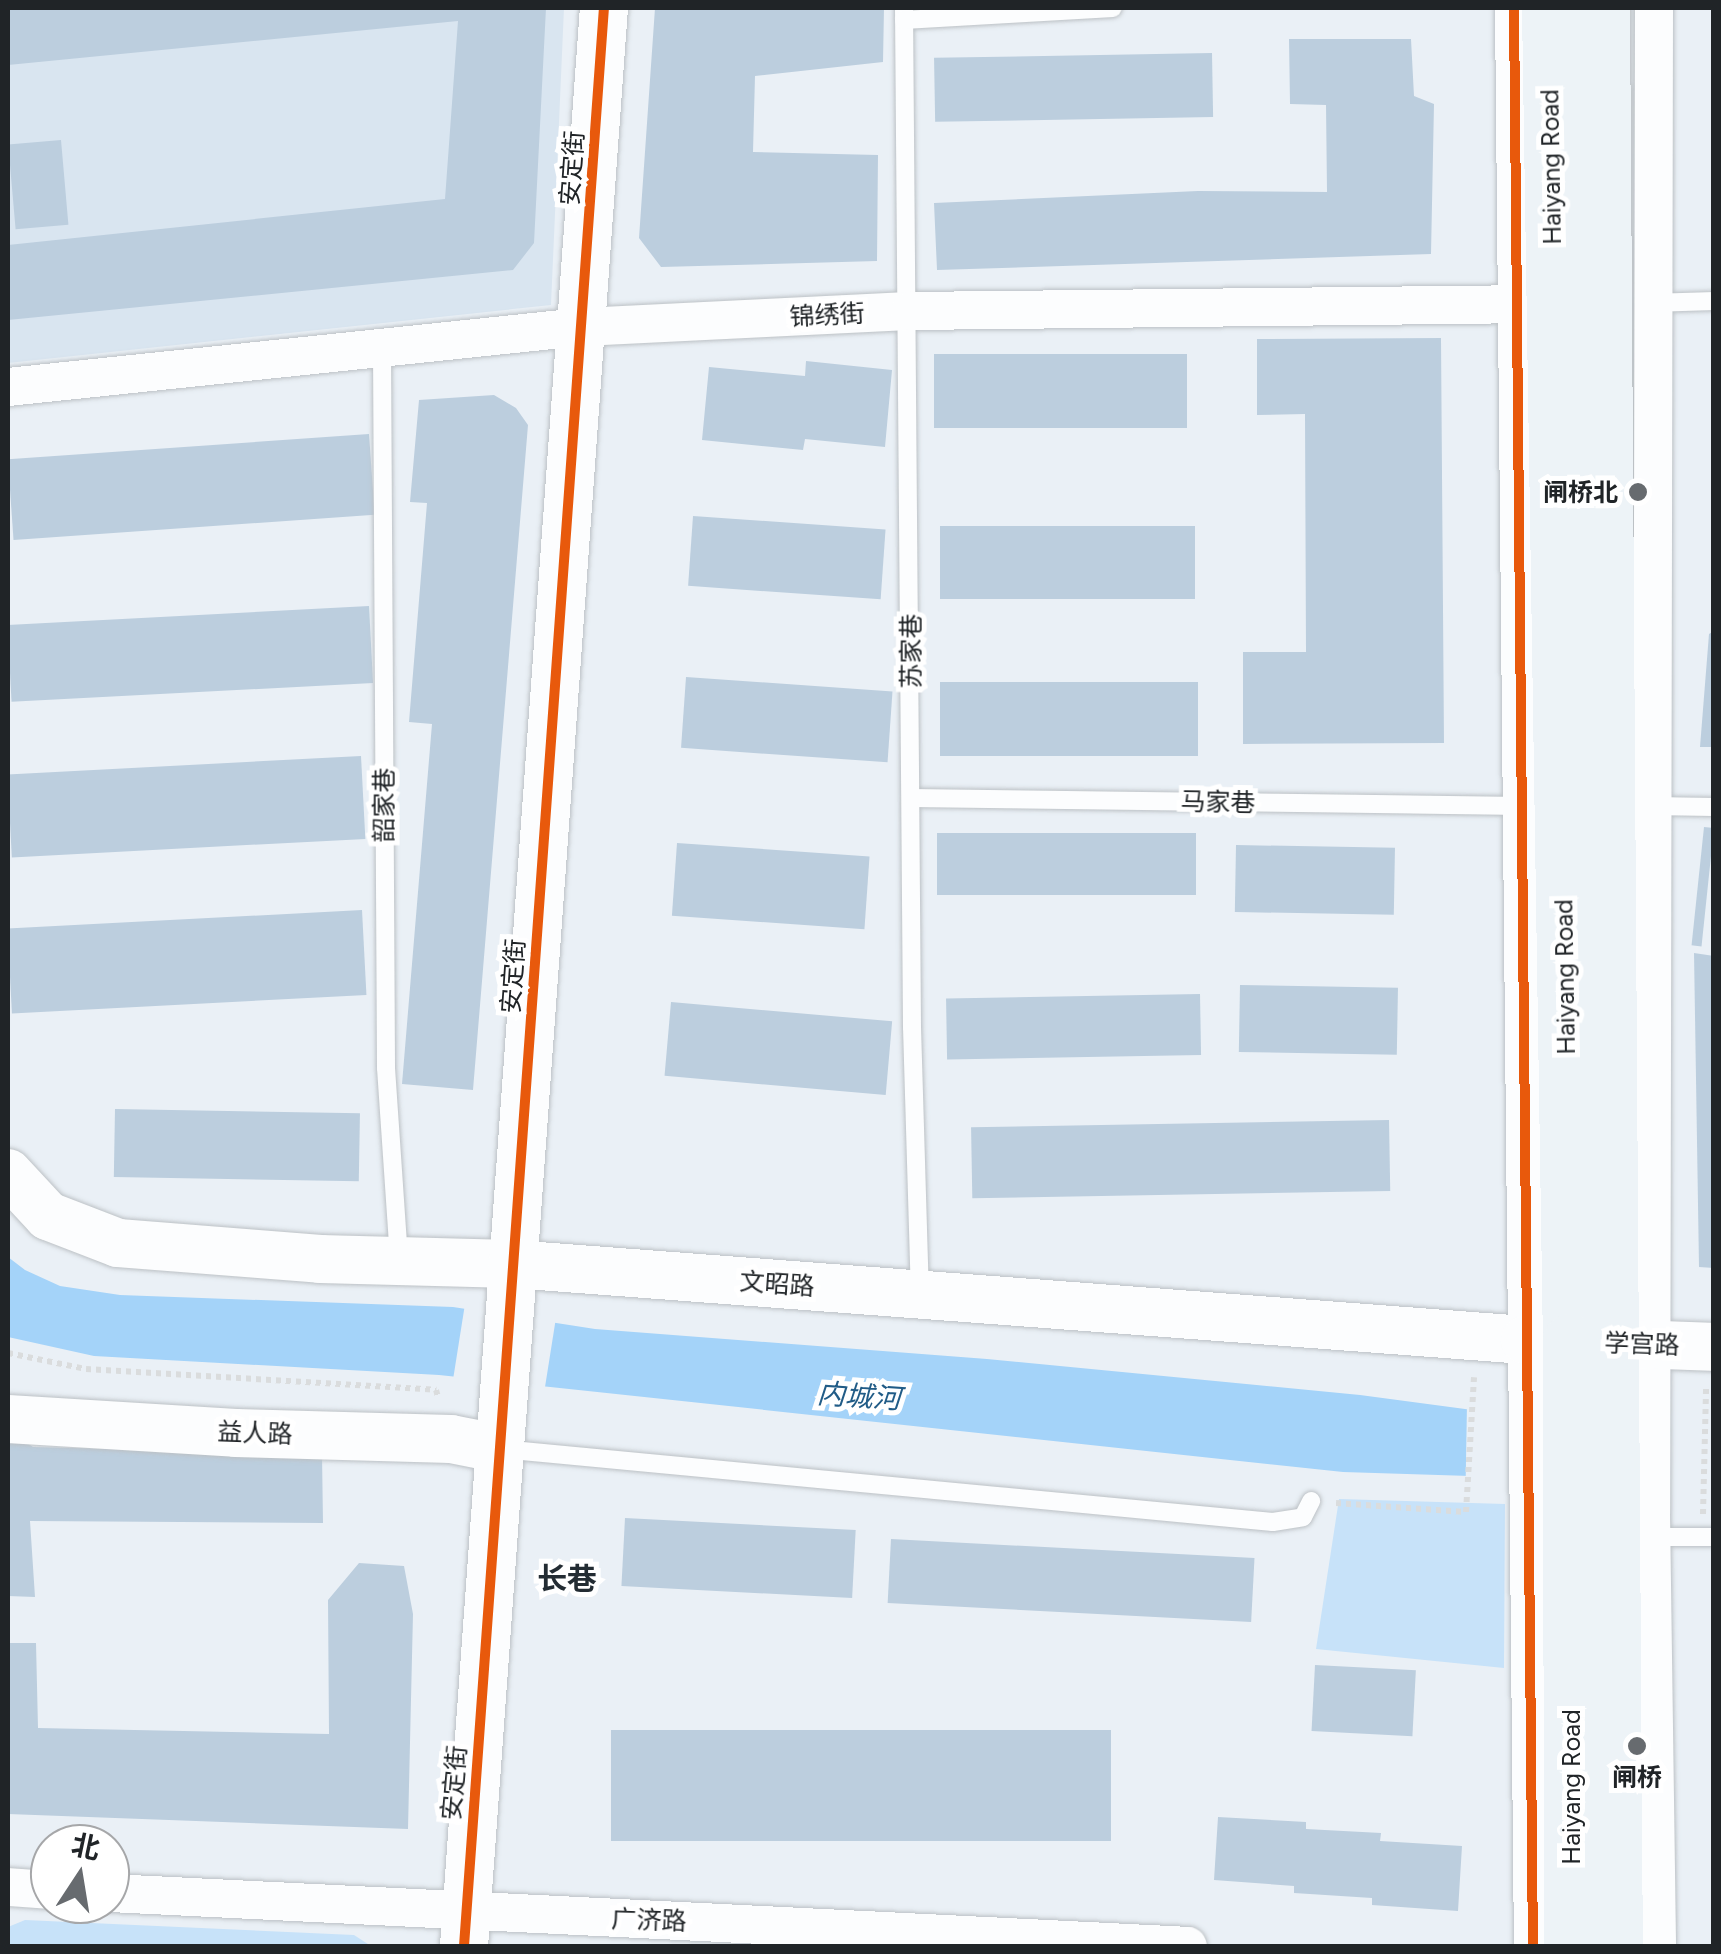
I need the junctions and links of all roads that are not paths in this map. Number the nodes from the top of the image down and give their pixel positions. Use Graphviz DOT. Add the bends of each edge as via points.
graph roads {
  1 [pos="604,8"];
  2 [pos="1113,8"];
  3 [pos="1514,8"];
  4 [pos="1549,8"];
  5 [pos="1602,8"];
  6 [pos="1654,8"];
  7 [pos="904,14"];
  8 [pos="1714,301"];
  9 [pos="1581,304"];
  10 [pos="910,311"];
  11 [pos="580,327"];
  12 [pos="382,348"];
  13 [pos="8,387"];
  14 [pos="912,798"];
  15 [pos="1524,806"];
  16 [pos="1651,806"];
  17 [pos="1714,808"];
  18 [pos="8,1173"];
  19 [pos="399,1262"];
  20 [pos="512,1277"];
  21 [pos="920,1295"];
  22 [pos="1590,1342"];
  23 [pos="1710,1367"];
  24 [pos="1591,1401"];
  25 [pos="8,1419"];
  26 [pos="502,1440"];
  27 [pos="1311,1501"];
  28 [pos="1603,1520"];
  29 [pos="1714,1537"];
  30 [pos="130,1895"];
  31 [pos="464,1930"];
  32 [pos="843,1937"];
  33 [pos="1168,1946"];
  34 [pos="1534,1946"];
  35 [pos="1571,1946"];
  36 [pos="1615,1946"];
  37 [pos="1657,1946"];
  1 -- 11 [label="street, 安定街"];
  2 -- 7 [label="lane"];
  3 -- 9 [label="street"];
  4 -- 9 [label="main road, Haiyang Road"];
  5 -- 9 [label="main road, Haiyang Road"];
  6 -- 9 [label="street"];
  7 -- 10 [label="lane, 苏家巷"];
  8 -- 9 [label="lane"];
  9 -- 10 [label="street, 锦绣街"];
  9 -- 15 [label="street"];
  9 -- 16 [label="street"];
  9 -- 22 [label="main road, Haiyang Road"];
  10 -- 11 [label="street, 锦绣街"];
  10 -- 14 [label="lane, 苏家巷"];
  11 -- 12 [label="street, 锦绣街"];
  11 -- 20 [label="street, 安定街"];
  12 -- 13 [label="street, 锦绣街"];
  12 -- 19 [label="lane, 韶家巷" via="386,1068"];
  14 -- 15 [label="lane, 马家巷"];
  14 -- 21 [label="lane, 苏家巷"];
  15 -- 22 [label="street"];
  16 -- 17 [label="lane"];
  16 -- 22 [label="street"];
  18 -- 19 [label="street, 文昭路" via="48,1216 118,1243"];
  19 -- 20 [label="street, 文昭路"];
  20 -- 21 [label="street, 文昭路"];
  20 -- 26 [label="street, 安定街"];
  21 -- 22 [label="street, 文昭路"];
  22 -- 23 [label="street, 学宫路"];
  22 -- 24 [label="main road, Haiyang Road"];
  22 -- 24 [label="street"];
  24 -- 28 [label="main road, Haiyang Road"];
  24 -- 28 [label="street"];
  25 -- 26 [label="street, 益人路"];
  26 -- 27 [label="lane" via="1273,1522 1303,1517"];
  26 -- 31 [label="street, 安定街"];
  28 -- 29 [label="lane"];
  28 -- 34 [label="street"];
  28 -- 35 [label="main road, Haiyang Road"];
  28 -- 36 [label="main road, Haiyang Road"];
  28 -- 37 [label="street"];
  30 -- 31 [label="street, 广济路"];
  31 -- 32 [label="street, 广济路"];
  32 -- 33 [label="street, 广济路"];
}
